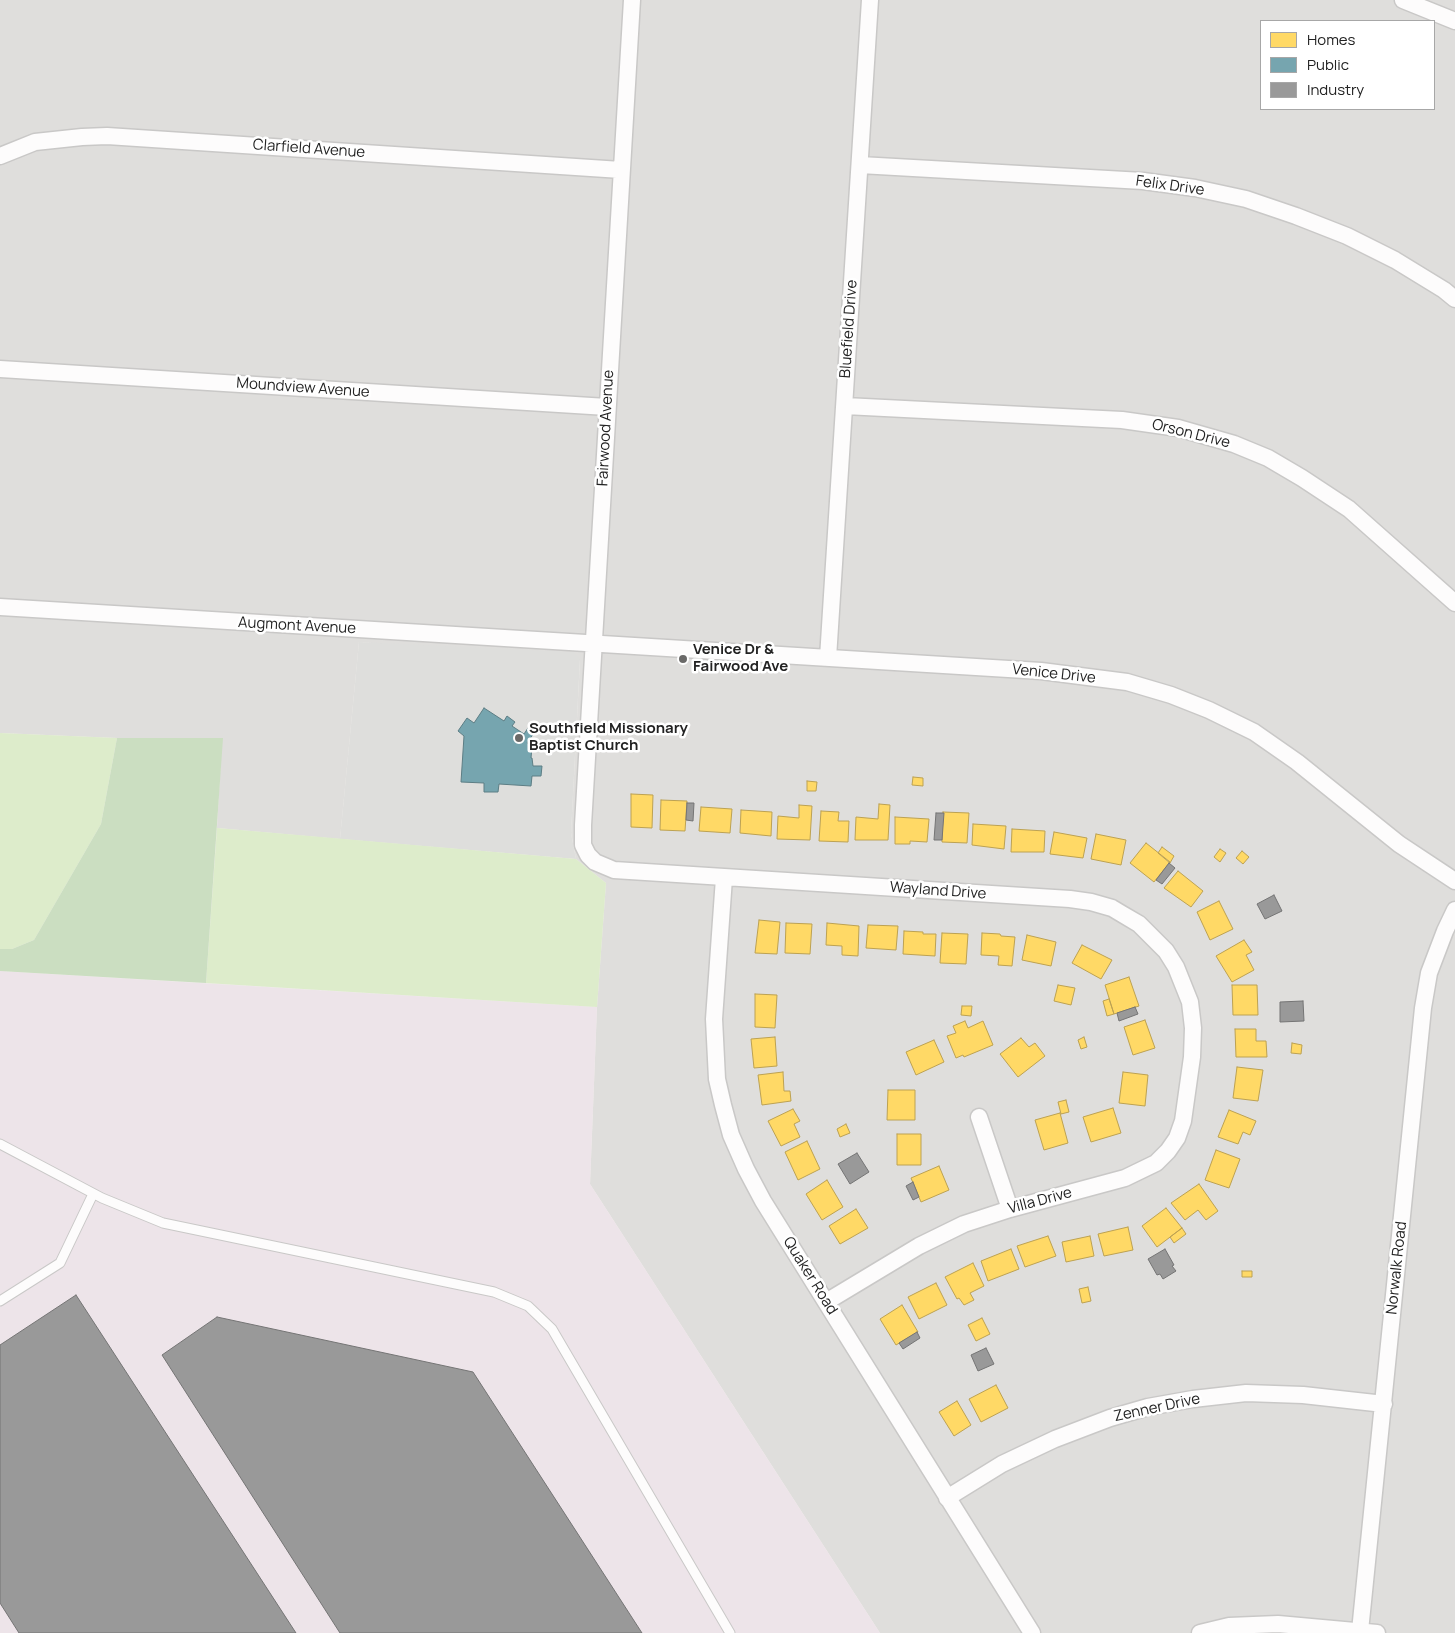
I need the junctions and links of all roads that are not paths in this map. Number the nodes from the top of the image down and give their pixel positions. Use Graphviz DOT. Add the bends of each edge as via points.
graph roads {
  1 [pos="632,0"];
  2 [pos="870,0"];
  3 [pos="1403,0"];
  4 [pos="1455,21"];
  5 [pos="0,156"];
  6 [pos="860,166"];
  7 [pos="621,170"];
  8 [pos="1455,299"];
  9 [pos="0,369"];
  10 [pos="844,406"];
  11 [pos="607,407"];
  12 [pos="1455,603"];
  13 [pos="0,608"];
  14 [pos="593,643"];
  15 [pos="828,658"];
  16 [pos="588,855"];
  17 [pos="724,878"];
  18 [pos="1455,882"];
  19 [pos="1455,910"];
  20 [pos="1192,1056"];
  21 [pos="979,1117"];
  22 [pos="0,1144"];
  23 [pos="93,1194"];
  24 [pos="1010,1209"];
  25 [pos="0,1301"];
  26 [pos="826,1302"];
  27 [pos="1384,1404"];
  28 [pos="948,1498"];
  29 [pos="1360,1631"];
  30 [pos="730,1633"];
  31 [pos="1032,1633"];
  32 [pos="1200,1633"];
  33 [pos="1377,1633"];
  1 -- 7 [label="street, Fairwood Avenue"];
  2 -- 6 [label="street, Bluefield Drive"];
  3 -- 4 [label="street"];
  5 -- 7 [label="street, Clarfield Avenue" via="35,142 107,136"];
  6 -- 8 [label="street, Felix Drive" via="1142,181 1237,197 1347,236 1396,260"];
  6 -- 10 [label="street, Bluefield Drive"];
  7 -- 11 [label="street, Fairwood Avenue"];
  9 -- 11 [label="street, Moundview Avenue"];
  10 -- 12 [label="street, Orson Drive" via="1122,420 1178,428 1234,444 1268,458 1349,510"];
  10 -- 15 [label="street, Bluefield Drive"];
  11 -- 14 [label="street, Fairwood Avenue"];
  13 -- 14 [label="street, Augmont Avenue"];
  14 -- 15 [label="street, Venice Drive"];
  14 -- 16 [label="street, Fairwood Avenue" via="583,825 583,845"];
  15 -- 18 [label="street, Venice Drive" via="1041,671 1127,682 1171,695 1254,732 1297,762 1399,844"];
  16 -- 17 [label="street, Wayland Drive" via="595,862 614,870"];
  17 -- 20 [label="street, Wayland Drive" via="1070,899 1112,908 1139,924 1166,951 1176,967 1190,1002"];
  17 -- 26 [label="street, Quaker Road" via="714,1019 717,1079 723,1105 731,1135 759,1193"];
  19 -- 27 [label="street, Norwalk Road" via="1429,974 1423,1008"];
  20 -- 24 [label="street, Villa Drive" via="1183,1121 1177,1138 1156,1163 1126,1178"];
  21 -- 24 [label="street"];
  22 -- 23 [label="lane"];
  23 -- 25 [label="lane" via="60,1263"];
  23 -- 30 [label="lane" via="163,1223 494,1292 528,1306 552,1329"];
  24 -- 26 [label="street, Villa Drive" via="964,1224 920,1246"];
  26 -- 28 [label="street, Quaker Road"];
  27 -- 28 [label="street, Zenner Drive" via="1303,1395 1246,1394 1148,1407 1055,1438 1002,1464"];
  27 -- 29 [label="street, Norwalk Road"];
  28 -- 31 [label="street, Quaker Road"];
  29 -- 32 [label="street" via="1278,1624 1230,1626"];
  29 -- 33 [label="street"];
}
